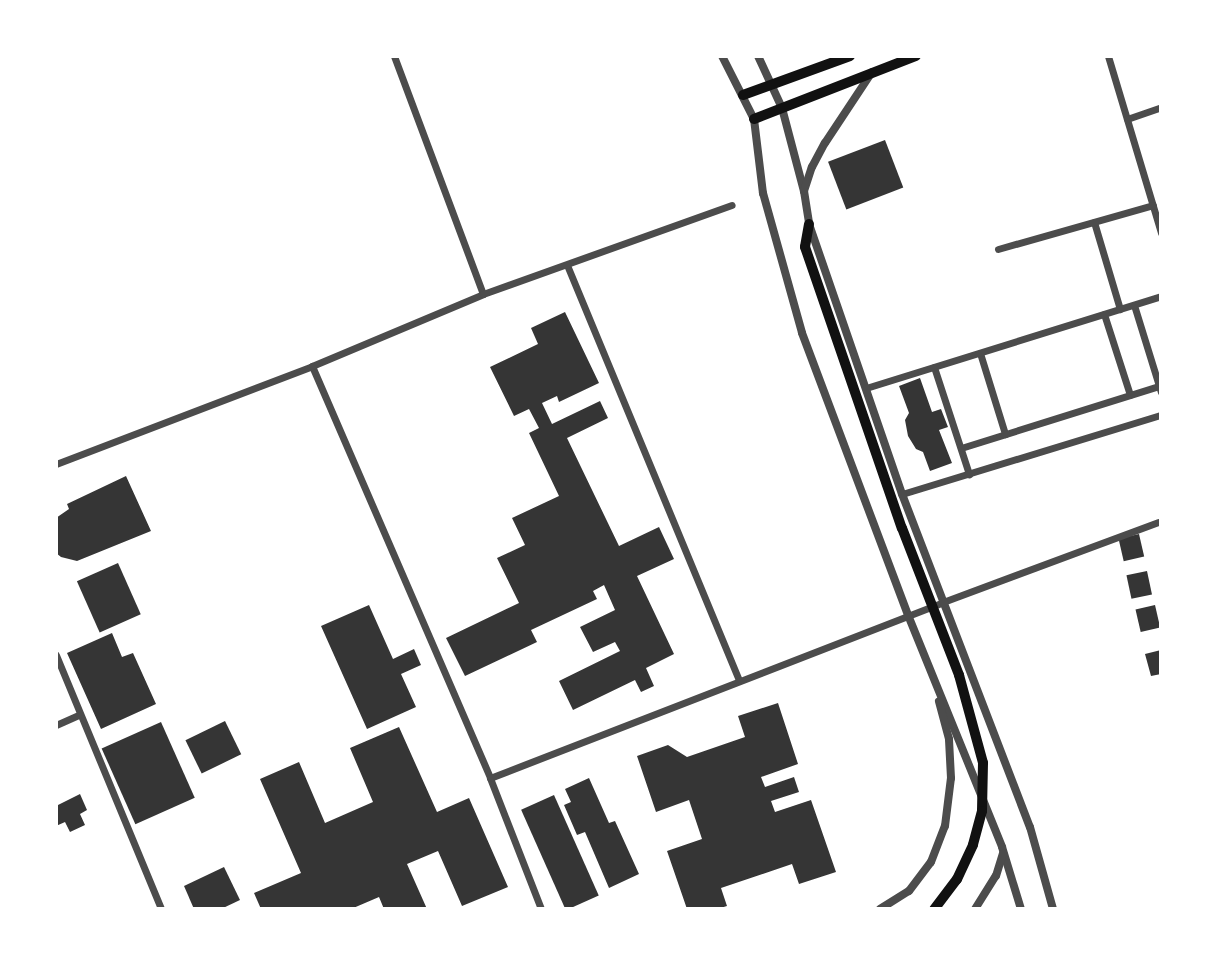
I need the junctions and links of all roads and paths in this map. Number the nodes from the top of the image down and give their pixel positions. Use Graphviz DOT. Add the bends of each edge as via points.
graph roads {
  1 [pos="394,56"];
  2 [pos="722,56"];
  3 [pos="758,56"];
  4 [pos="916,56"];
  5 [pos="1108,56"];
  6 [pos="846,57"];
  7 [pos="887,61"];
  8 [pos="872,72"];
  9 [pos="773,83"];
  10 [pos="743,95"];
  11 [pos="782,107"];
  12 [pos="1161,107"];
  13 [pos="754,119"];
  14 [pos="1127,119"];
  15 [pos="804,191"];
  16 [pos="732,205"];
  17 [pos="1153,205"];
  18 [pos="1094,222"];
  19 [pos="809,224"];
  20 [pos="1161,233"];
  21 [pos="998,249"];
  22 [pos="567,265"];
  23 [pos="483,294"];
  24 [pos="1161,296"];
  25 [pos="1134,305"];
  26 [pos="1120,309"];
  27 [pos="1104,314"];
  28 [pos="980,353"];
  29 [pos="312,366"];
  30 [pos="934,367"];
  31 [pos="866,388"];
  32 [pos="1160,389"];
  33 [pos="1130,395"];
  34 [pos="1161,415"];
  35 [pos="1005,434"];
  36 [pos="961,447"];
  37 [pos="56,464"];
  38 [pos="969,474"];
  39 [pos="902,494"];
  40 [pos="1158,522"];
  41 [pos="943,601"];
  42 [pos="908,615"];
  43 [pos="56,655"];
  44 [pos="932,674"];
  45 [pos="739,681"];
  46 [pos="79,715"];
  47 [pos="56,725"];
  48 [pos="490,778"];
  49 [pos="1004,851"];
  50 [pos="161,909"];
  51 [pos="541,909"];
  52 [pos="880,909"];
  53 [pos="934,909"];
  54 [pos="975,909"];
  55 [pos="1021,909"];
  56 [pos="1054,909"];
  1 -- 23 [label="street"];
  2 -- 10 [label="street"];
  3 -- 9 [label="street"];
  4 -- 7 [label="main road"];
  5 -- 14 [label="street"];
  6 -- 9 [label="main road"];
  7 -- 8 [label="main road"];
  8 -- 11 [label="main road"];
  8 -- 15 [label="street" via="821,150"];
  9 -- 10 [label="main road"];
  9 -- 11 [label="street"];
  10 -- 13 [label="street"];
  11 -- 13 [label="main road"];
  11 -- 15 [label="street"];
  12 -- 14 [label="street"];
  13 -- 42 [label="street" via="763,193 802,333"];
  14 -- 17 [label="street"];
  15 -- 19 [label="street"];
  16 -- 22 [label="street"];
  17 -- 18 [label="street"];
  17 -- 20 [label="street"];
  18 -- 21 [label="street"];
  18 -- 26 [label="street"];
  19 -- 31 [label="street"];
  19 -- 53 [label="highway" via="805,247 902,528 959,675 983,763 982,811 973,845 957,879"];
  22 -- 23 [label="street"];
  22 -- 45 [label="street"];
  23 -- 29 [label="street"];
  24 -- 25 [label="street"];
  25 -- 26 [label="street"];
  25 -- 32 [label="street"];
  26 -- 27 [label="street"];
  27 -- 28 [label="street"];
  27 -- 33 [label="street"];
  28 -- 30 [label="street"];
  28 -- 35 [label="street"];
  29 -- 37 [label="street"];
  29 -- 48 [label="street"];
  30 -- 31 [label="street"];
  30 -- 36 [label="street"];
  31 -- 39 [label="street"];
  32 -- 33 [label="street"];
  33 -- 35 [label="street"];
  34 -- 38 [label="street"];
  35 -- 36 [label="street"];
  36 -- 38 [label="street"];
  38 -- 39 [label="street"];
  39 -- 41 [label="street"];
  40 -- 41 [label="street"];
  41 -- 42 [label="street"];
  41 -- 56 [label="street" via="1030,827"];
  42 -- 44 [label="street"];
  42 -- 45 [label="street"];
  43 -- 46 [label="street"];
  44 -- 49 [label="street"];
  44 -- 52 [label="street" via="949,739 951,778 945,826 931,862 909,891"];
  45 -- 48 [label="street"];
  46 -- 47 [label="street"];
  46 -- 50 [label="street"];
  48 -- 51 [label="street"];
  49 -- 54 [label="street" via="996,876"];
  49 -- 55 [label="street"];
}
